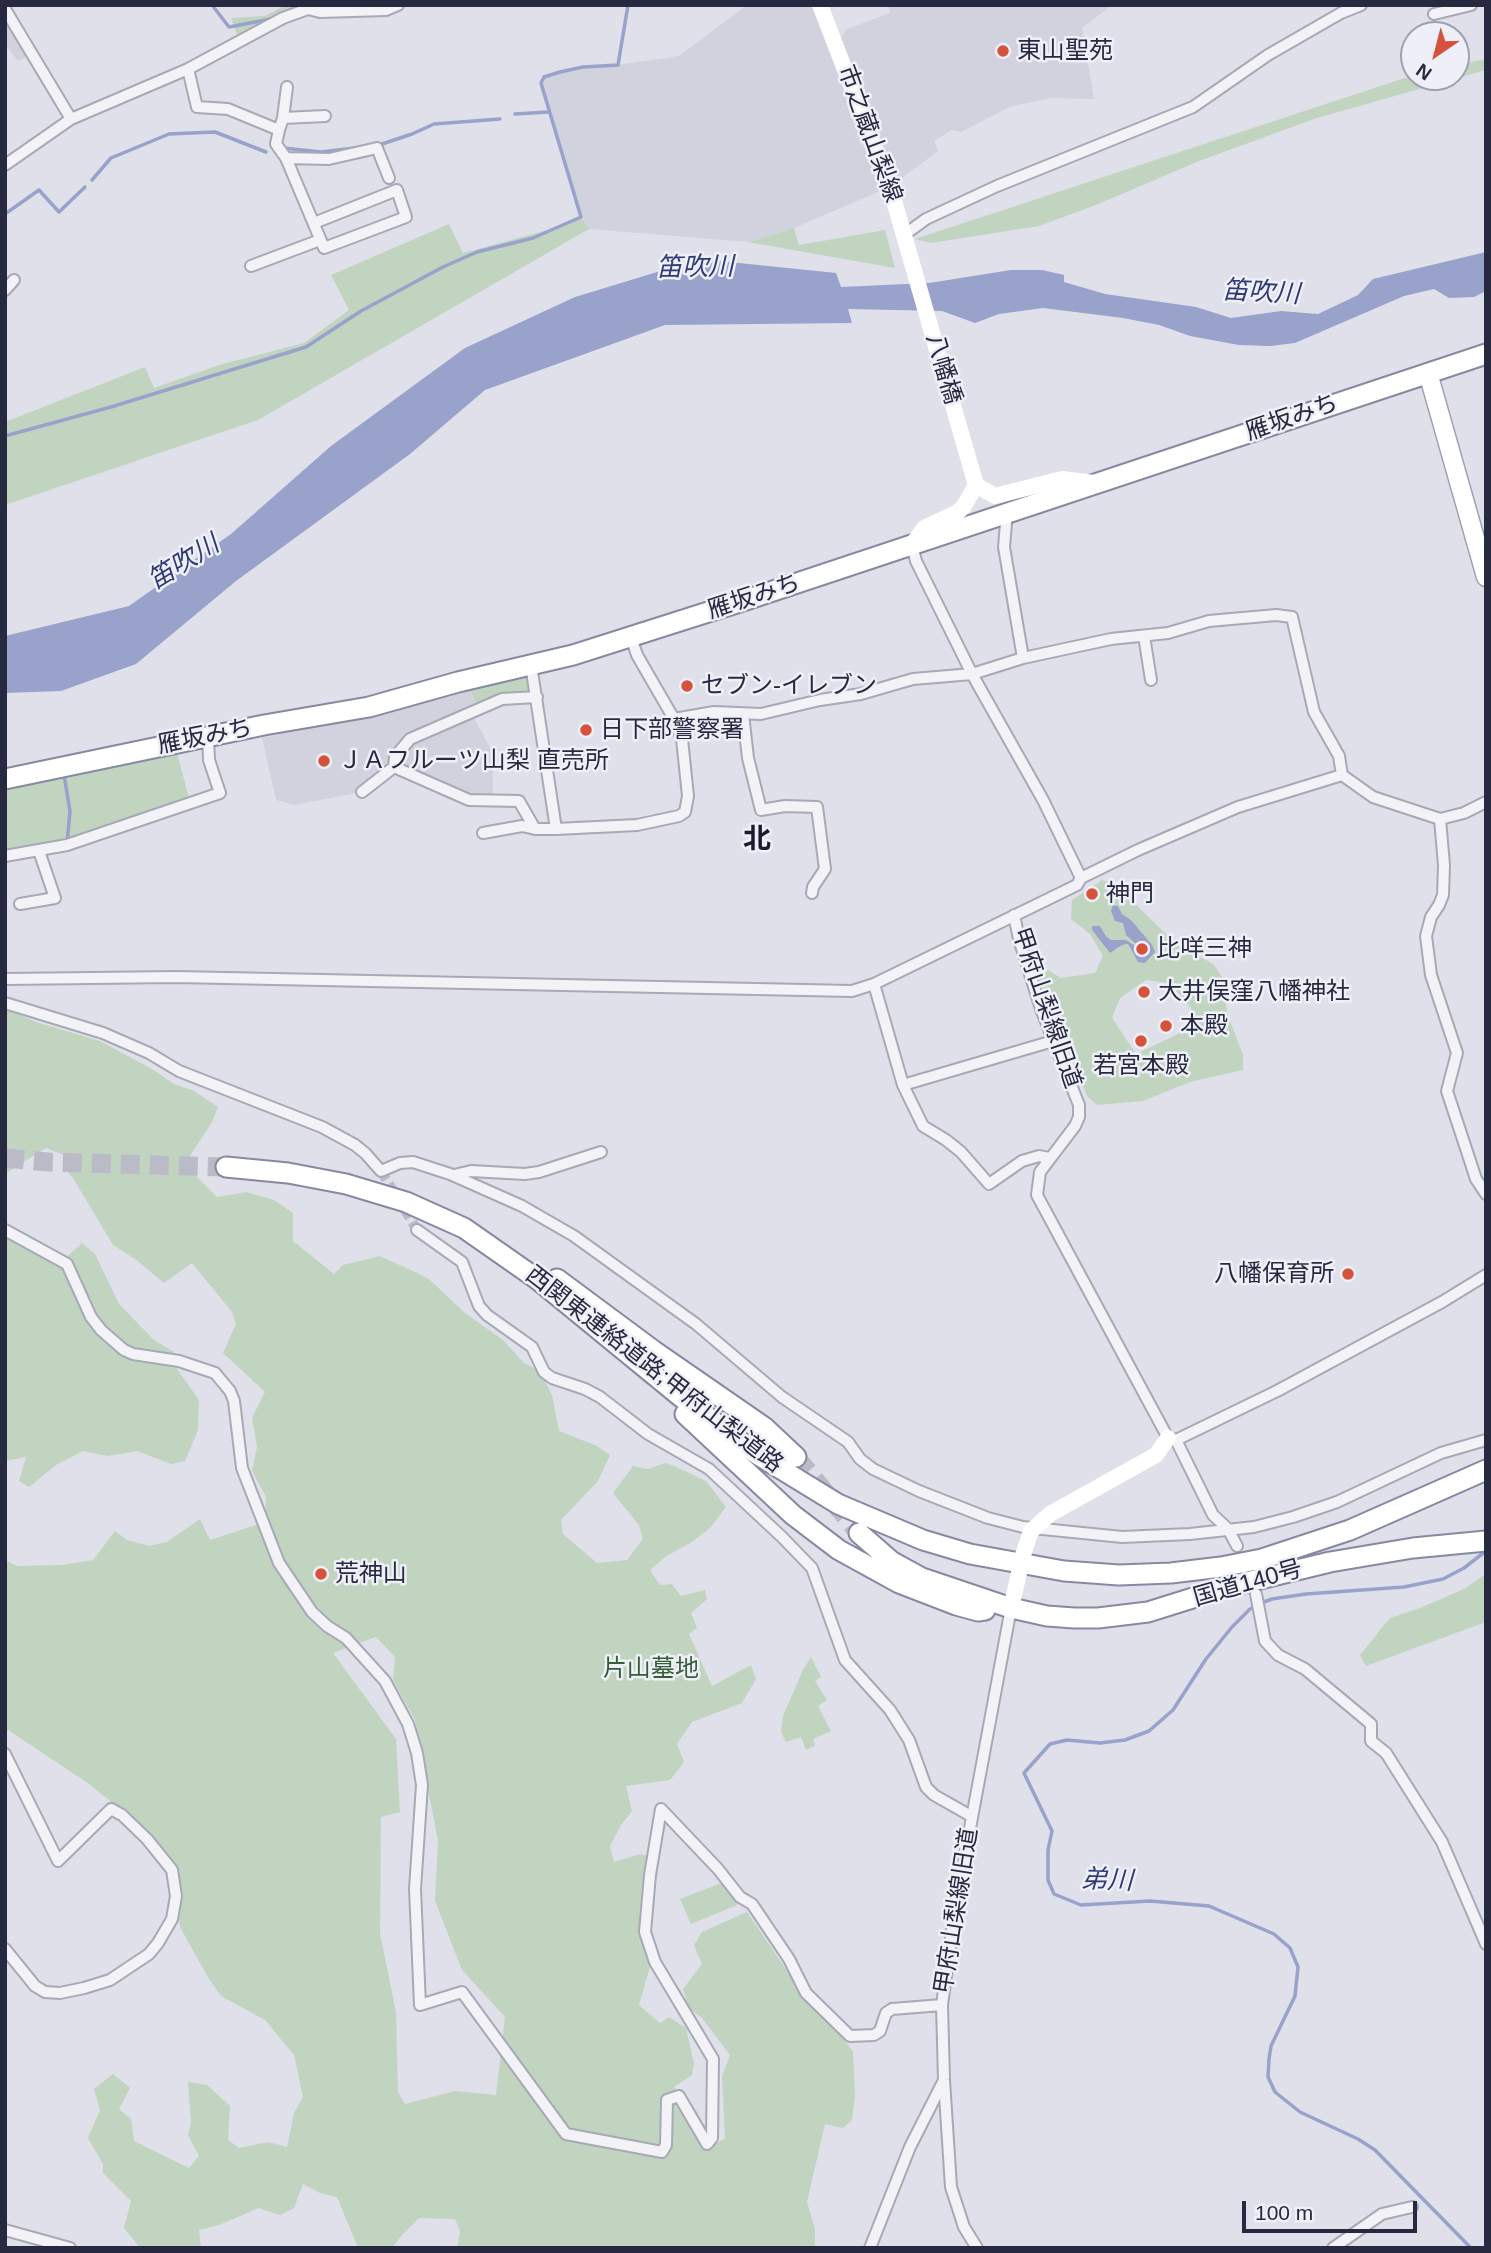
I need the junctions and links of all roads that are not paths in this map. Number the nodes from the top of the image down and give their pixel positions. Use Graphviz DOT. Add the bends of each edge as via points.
graph roads {
  1 [pos="398,5"];
  2 [pos="820,5"];
  3 [pos="1361,5"];
  4 [pos="1471,5"];
  5 [pos="5,9"];
  6 [pos="1434,14"];
  7 [pos="188,69"];
  8 [pos="287,87"];
  9 [pos="325,116"];
  10 [pos="283,118"];
  11 [pos="71,119"];
  12 [pos="279,130"];
  13 [pos="286,158"];
  14 [pos="5,165"];
  15 [pos="389,178"];
  16 [pos="314,223"];
  17 [pos="904,235"];
  18 [pos="320,240"];
  19 [pos="913,263"];
  20 [pos="251,266"];
  21 [pos="14,280"];
  22 [pos="5,290"];
  23 [pos="1486,354"];
  24 [pos="1428,373"];
  25 [pos="974,480"];
  26 [pos="1097,483"];
  27 [pos="1007,512"];
  28 [pos="912,545"];
  29 [pos="1486,578"];
  30 [pos="1144,636"];
  31 [pos="631,637"];
  32 [pos="1023,658"];
  33 [pos="531,665"];
  34 [pos="972,674"];
  35 [pos="1151,680"];
  36 [pos="537,696"];
  37 [pos="743,713"];
  38 [pos="674,719"];
  39 [pos="208,736"];
  40 [pos="394,767"];
  41 [pos="1342,775"];
  42 [pos="5,779"];
  43 [pos="362,792"];
  44 [pos="1486,802"];
  45 [pos="1440,820"];
  46 [pos="535,829"];
  47 [pos="556,829"];
  48 [pos="484,833"];
  49 [pos="39,851"];
  50 [pos="5,856"];
  51 [pos="1081,878"];
  52 [pos="812,893"];
  53 [pos="20,904"];
  54 [pos="1014,915"];
  55 [pos="5,979"];
  56 [pos="874,984"];
  57 [pos="5,1003"];
  58 [pos="1053,1041"];
  59 [pos="903,1085"];
  60 [pos="601,1152"];
  61 [pos="1049,1158"];
  62 [pos="226,1167"];
  63 [pos="454,1175"];
  64 [pos="1486,1194"];
  65 [pos="464,1228"];
  66 [pos="5,1230"];
  67 [pos="417,1230"];
  68 [pos="508,1257"];
  69 [pos="1486,1275"];
  70 [pos="1172,1439"];
  71 [pos="1486,1440"];
  72 [pos="796,1457"];
  73 [pos="1486,1470"];
  74 [pos="1034,1528"];
  75 [pos="1228,1529"];
  76 [pos="859,1533"];
  77 [pos="1486,1541"];
  78 [pos="1237,1546"];
  79 [pos="1023,1555"];
  80 [pos="1019,1573"];
  81 [pos="1256,1594"];
  82 [pos="1011,1608"];
  83 [pos="5,1754"];
  84 [pos="971,1816"];
  85 [pos="1486,1944"];
  86 [pos="5,1949"];
  87 [pos="943,2005"];
  88 [pos="944,2081"];
  89 [pos="1412,2207"];
  90 [pos="5,2230"];
  91 [pos="70,2248"];
  92 [pos="870,2248"];
  93 [pos="976,2248"];
  94 [pos="1333,2248"];
  1 -- 7 [label="street" via="386,10 308,9"];
  2 -- 17 [label="main road, 市之蔵山梨線"];
  3 -- 17 [label="street" via="1268,55 1193,107 996,186 926,219"];
  4 -- 6 [label="street"];
  5 -- 11 [label="street"];
  7 -- 11 [label="street"];
  7 -- 12 [label="street" via="197,107 229,109"];
  8 -- 10 [label="street"];
  9 -- 10 [label="street"];
  10 -- 12 [label="street"];
  11 -- 14 [label="street"];
  12 -- 13 [label="street" via="276,144"];
  13 -- 15 [label="street" via="329,159 377,148"];
  13 -- 16 [label="street"];
  16 -- 18 [label="street"];
  16 -- 18 [label="street" via="397,190 406,217 324,248"];
  17 -- 19 [label="main road, 市之蔵山梨線"];
  18 -- 20 [label="street"];
  19 -- 25 [label="main road, 八幡橋"];
  21 -- 22 [label="street"];
  23 -- 24 [label="highway, 雁坂みち"];
  24 -- 26 [label="highway, 雁坂みち"];
  24 -- 29 [label="main road"];
  25 -- 26 [label="main road" via="995,496 1062,479"];
  25 -- 28 [label="main road" via="964,506 924,528"];
  26 -- 27 [label="highway, 雁坂みち"];
  27 -- 28 [label="highway, 雁坂みち"];
  27 -- 32 [label="street" via="1004,547"];
  28 -- 31 [label="highway, 雁坂みち"];
  28 -- 34 [label="street"];
  30 -- 32 [label="street"];
  30 -- 35 [label="street"];
  30 -- 41 [label="street" via="1209,621 1292,617 1314,712 1339,756"];
  31 -- 33 [label="highway, 雁坂みち"];
  31 -- 38 [label="street"];
  32 -- 34 [label="street"];
  33 -- 36 [label="street"];
  33 -- 39 [label="highway, 雁坂みち" via="369,707"];
  34 -- 37 [label="street" via="914,678 861,694"];
  34 -- 51 [label="street"];
  36 -- 40 [label="street" via="502,699 410,738 395,757"];
  36 -- 47 [label="street"];
  37 -- 38 [label="street" via="714,712"];
  37 -- 52 [label="street" via="761,810 817,807 825,869"];
  38 -- 47 [label="street" via="682,739 688,796 685,811 638,825"];
  39 -- 42 [label="highway, 雁坂みち"];
  39 -- 49 [label="street" via="209,760 220,793"];
  40 -- 43 [label="street"];
  40 -- 46 [label="street" via="470,800 519,801"];
  41 -- 45 [label="street" via="1374,797"];
  41 -- 51 [label="street, 甲府山梨線旧道" via="1238,807"];
  44 -- 45 [label="street"];
  45 -- 64 [label="street" via="1443,895 1430,917 1426,936 1431,975 1457,1053 1447,1091 1476,1180"];
  46 -- 47 [label="street"];
  46 -- 48 [label="street" via="522,826"];
  49 -- 50 [label="street"];
  49 -- 53 [label="street" via="55,898"];
  51 -- 54 [label="street, 甲府山梨線旧道" via="1077,885"];
  54 -- 56 [label="street"];
  54 -- 58 [label="street, 甲府山梨線旧道"];
  55 -- 56 [label="street" via="191,978 852,991"];
  56 -- 59 [label="street"];
  57 -- 63 [label="street" via="103,1033 179,1071 322,1127 366,1153 380,1171 413,1162"];
  58 -- 59 [label="street"];
  58 -- 61 [label="street, 甲府山梨線旧道" via="1077,1095 1079,1117"];
  59 -- 61 [label="street" via="923,1126 961,1152 989,1184 1022,1161"];
  60 -- 63 [label="street" via="539,1172"];
  61 -- 70 [label="street, 甲府山梨線旧道" via="1037,1185 1040,1201"];
  62 -- 65 [label="highway, 西関東連絡道路;甲府山梨道路" via="346,1184 406,1202"];
  63 -- 74 [label="street" via="531,1211 605,1258 848,1442 873,1469 988,1518"];
  65 -- 68 [label="highway, 西関東連絡道路;甲府山梨道路"];
  65 -- 72 [label="highway" via="552,1276 764,1427"];
  66 -- 87 [label="street" via="67,1264 91,1317 124,1350 215,1373 230,1391 242,1468 279,1563 312,1612 346,1638 385,1681 408,1724 417,1753 422,1784 415,1889 420,2005 462,1992 566,2134 662,2152 667,2099 679,2096 707,2144 712,2137 713,2059 655,1962 645,1932 661,1809 740,1897 752,1904 806,1993 850,2036 874,2035 892,2009"];
  67 -- 84 [label="street" via="462,1262 479,1306 531,1347 552,1378 600,1397 648,1434 709,1469 812,1568 845,1660 890,1710 909,1740 926,1787"];
  68 -- 73 [label="highway, 西関東連絡道路;甲府山梨道路" via="718,1426 797,1480 878,1522 947,1547 1013,1563 1119,1575 1235,1564 1350,1530"];
  68 -- 82 [label="highway" via="622,1356 768,1494 828,1542 878,1573 932,1596 978,1611"];
  69 -- 70 [label="street" via="1277,1391"];
  70 -- 74 [label="main road" via="1156,1455 1050,1514"];
  70 -- 75 [label="street, 甲府山梨線旧道" via="1213,1515"];
  71 -- 75 [label="street" via="1441,1453 1338,1502 1254,1527"];
  74 -- 75 [label="street" via="1122,1537"];
  74 -- 79 [label="main road"];
  75 -- 78 [label="street, 甲府山梨線旧道"];
  76 -- 82 [label="highway" via="914,1574"];
  77 -- 82 [label="highway, 国道140号" via="1318,1564 1123,1616 1074,1618"];
  80 -- 82 [label="main road, 甲府山梨線旧道"];
  81 -- 85 [label="street" via="1265,1641 1371,1724 1371,1741 1386,1753 1442,1842"];
  82 -- 84 [label="street, 甲府山梨線旧道"];
  83 -- 86 [label="street" via="58,1861 111,1809 147,1839 172,1870 176,1896 172,1919 149,1954 110,1980 60,1993 45,1992 34,1986"];
  84 -- 87 [label="street, 甲府山梨線旧道"];
  87 -- 88 [label="street, 甲府山梨線旧道"];
  88 -- 92 [label="street" via="910,2147"];
  88 -- 93 [label="street, 甲府山梨線旧道" via="951,2187"];
  89 -- 94 [label="street" via="1382,2214"];
  90 -- 91 [label="street"];
}
